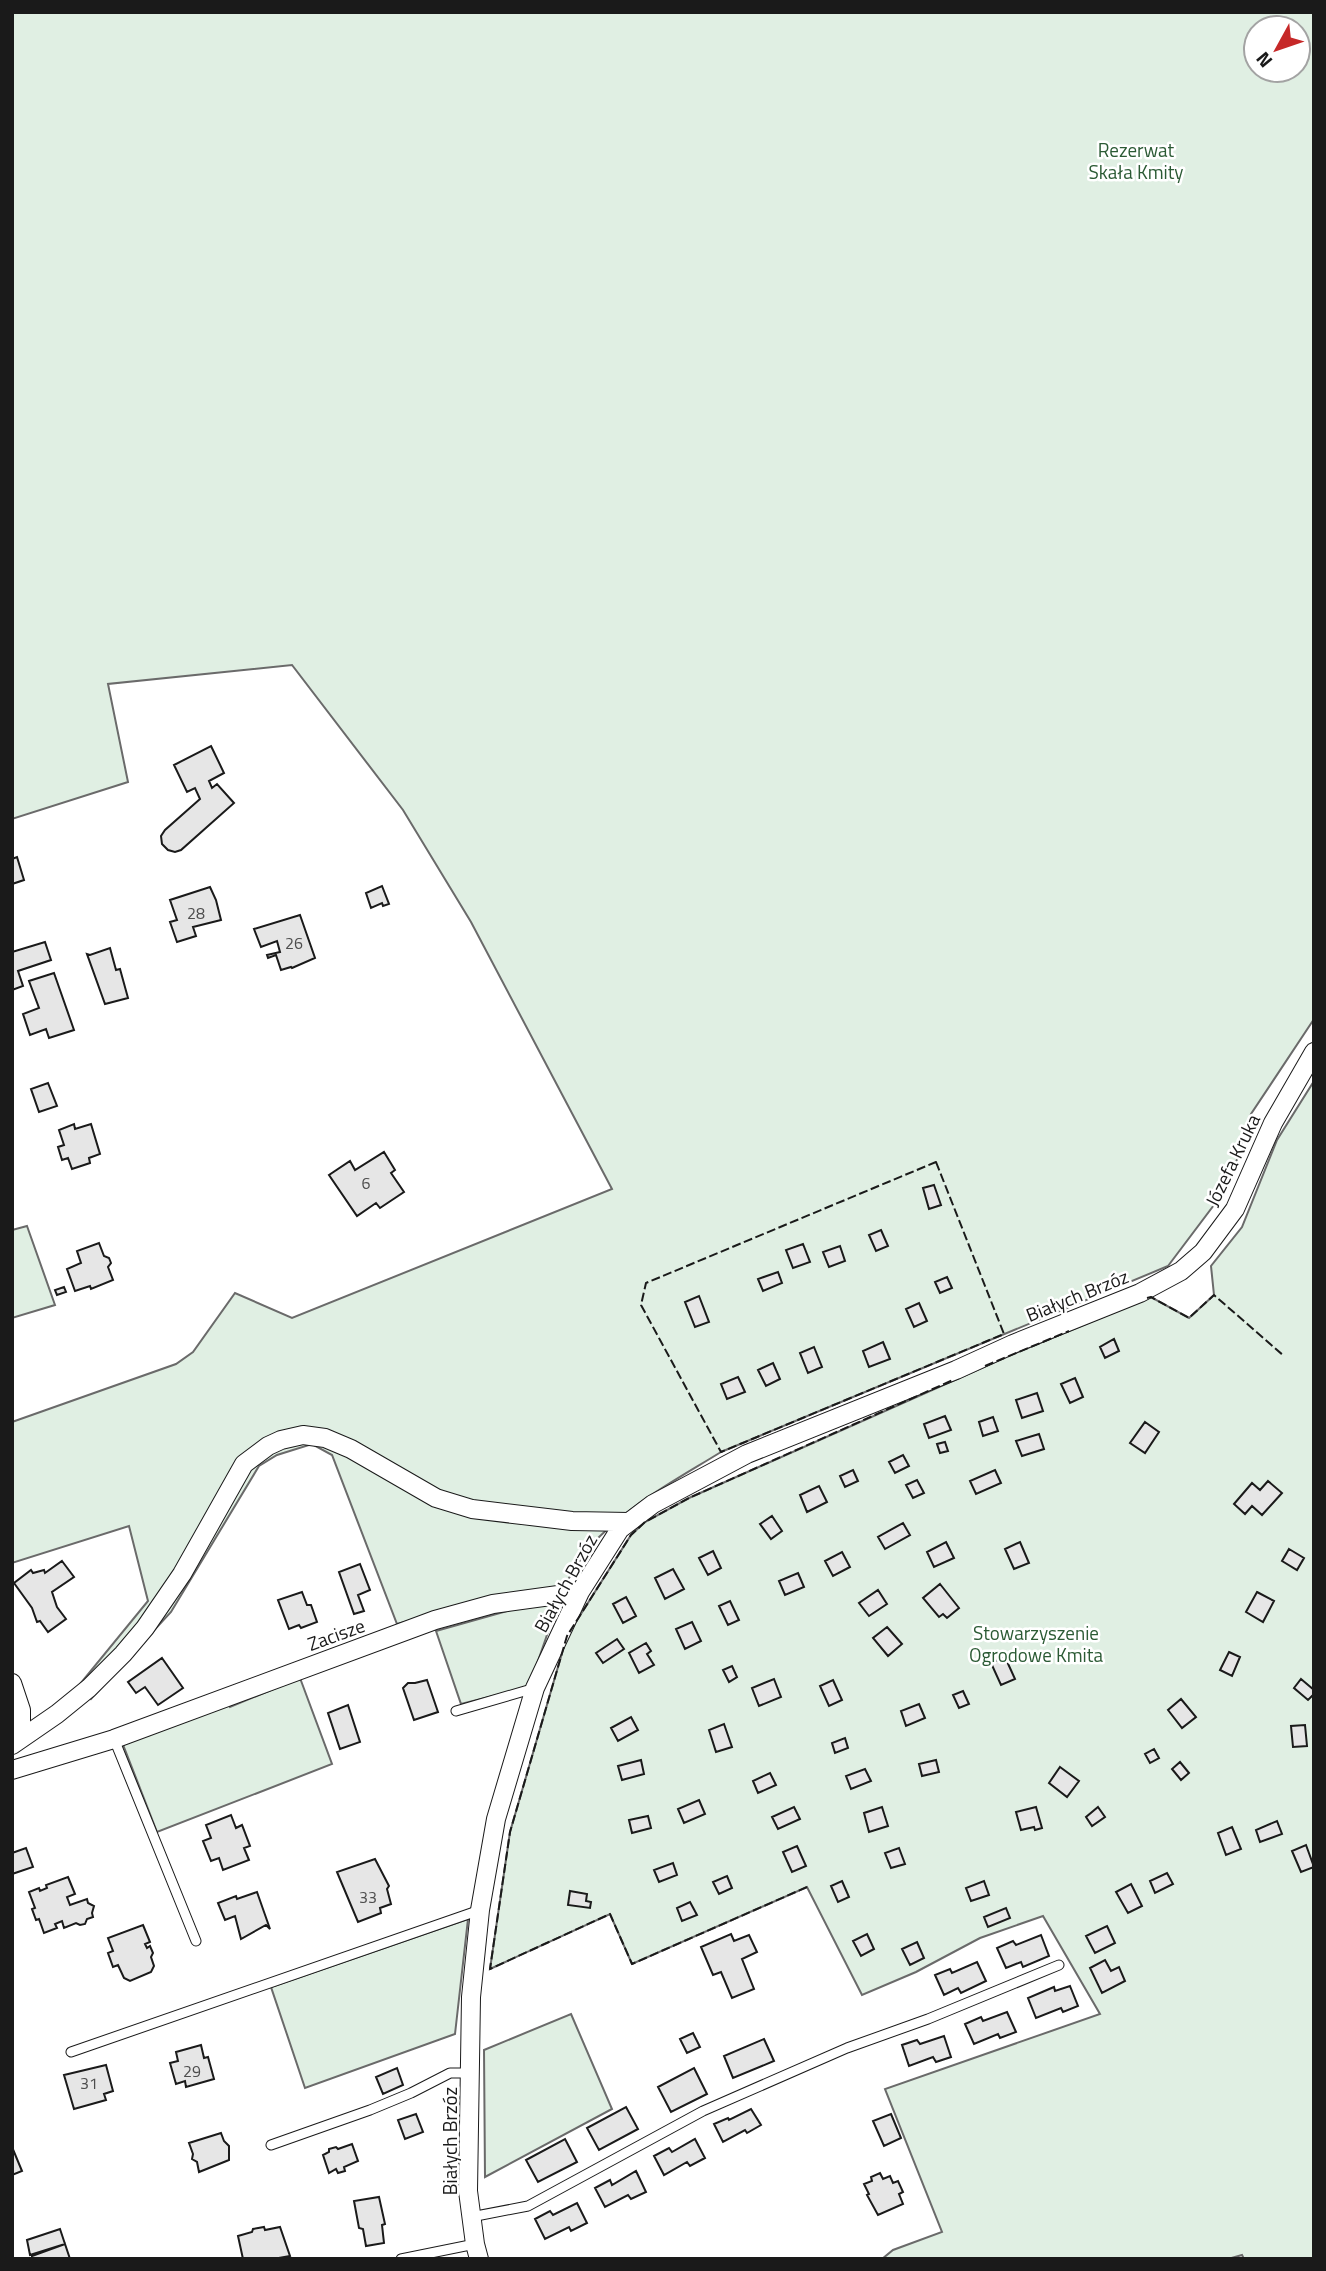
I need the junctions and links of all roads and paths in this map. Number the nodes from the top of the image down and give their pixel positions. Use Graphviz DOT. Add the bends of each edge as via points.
graph roads {
  1 [pos="1314,1052"];
  2 [pos="1173,1276"];
  3 [pos="629,1522"];
  4 [pos="580,1592"];
  5 [pos="12,1683"];
  6 [pos="535,1688"];
  7 [pos="456,1711"];
  8 [pos="114,1739"];
  9 [pos="17,1742"];
  10 [pos="12,1770"];
  11 [pos="480,1910"];
  12 [pos="196,1941"];
  13 [pos="1059,1965"];
  14 [pos="71,2052"];
  15 [pos="470,2073"];
  16 [pos="271,2145"];
  17 [pos="471,2217"];
  18 [pos="477,2251"];
  19 [pos="401,2259"];
  1 -- 2 [label="street, Józefa Kruka" via="1273,1123 1234,1209 1203,1252"];
  2 -- 3 [label="street, Białych Brzóz" via="747,1454 653,1504"];
  3 -- 4 [label="street, Białych Brzóz"];
  3 -- 9 [label="street" via="572,1521 472,1509 436,1498 326,1438 303,1435 281,1440 244,1464 182,1574 123,1654 89,1688"];
  4 -- 6 [label="street, Białych Brzóz"];
  4 -- 8 [label="street, Zacisze" via="493,1604 435,1620"];
  5 -- 9 [label="street" via="22,1710"];
  6 -- 7 [label="lane"];
  6 -- 11 [label="street, Białych Brzóz" via="496,1819"];
  8 -- 10 [label="street, Zacisze"];
  8 -- 12 [label="lane"];
  11 -- 14 [label="lane"];
  11 -- 15 [label="street, Białych Brzóz" via="471,1997"];
  13 -- 17 [label="lane, Białych Brzóz" via="703,2110 528,2206"];
  15 -- 16 [label="lane" via="450,2073 370,2110"];
  15 -- 17 [label="street, Białych Brzóz"];
  17 -- 18 [label="street, Białych Brzóz"];
  18 -- 19 [label="lane"];
}
